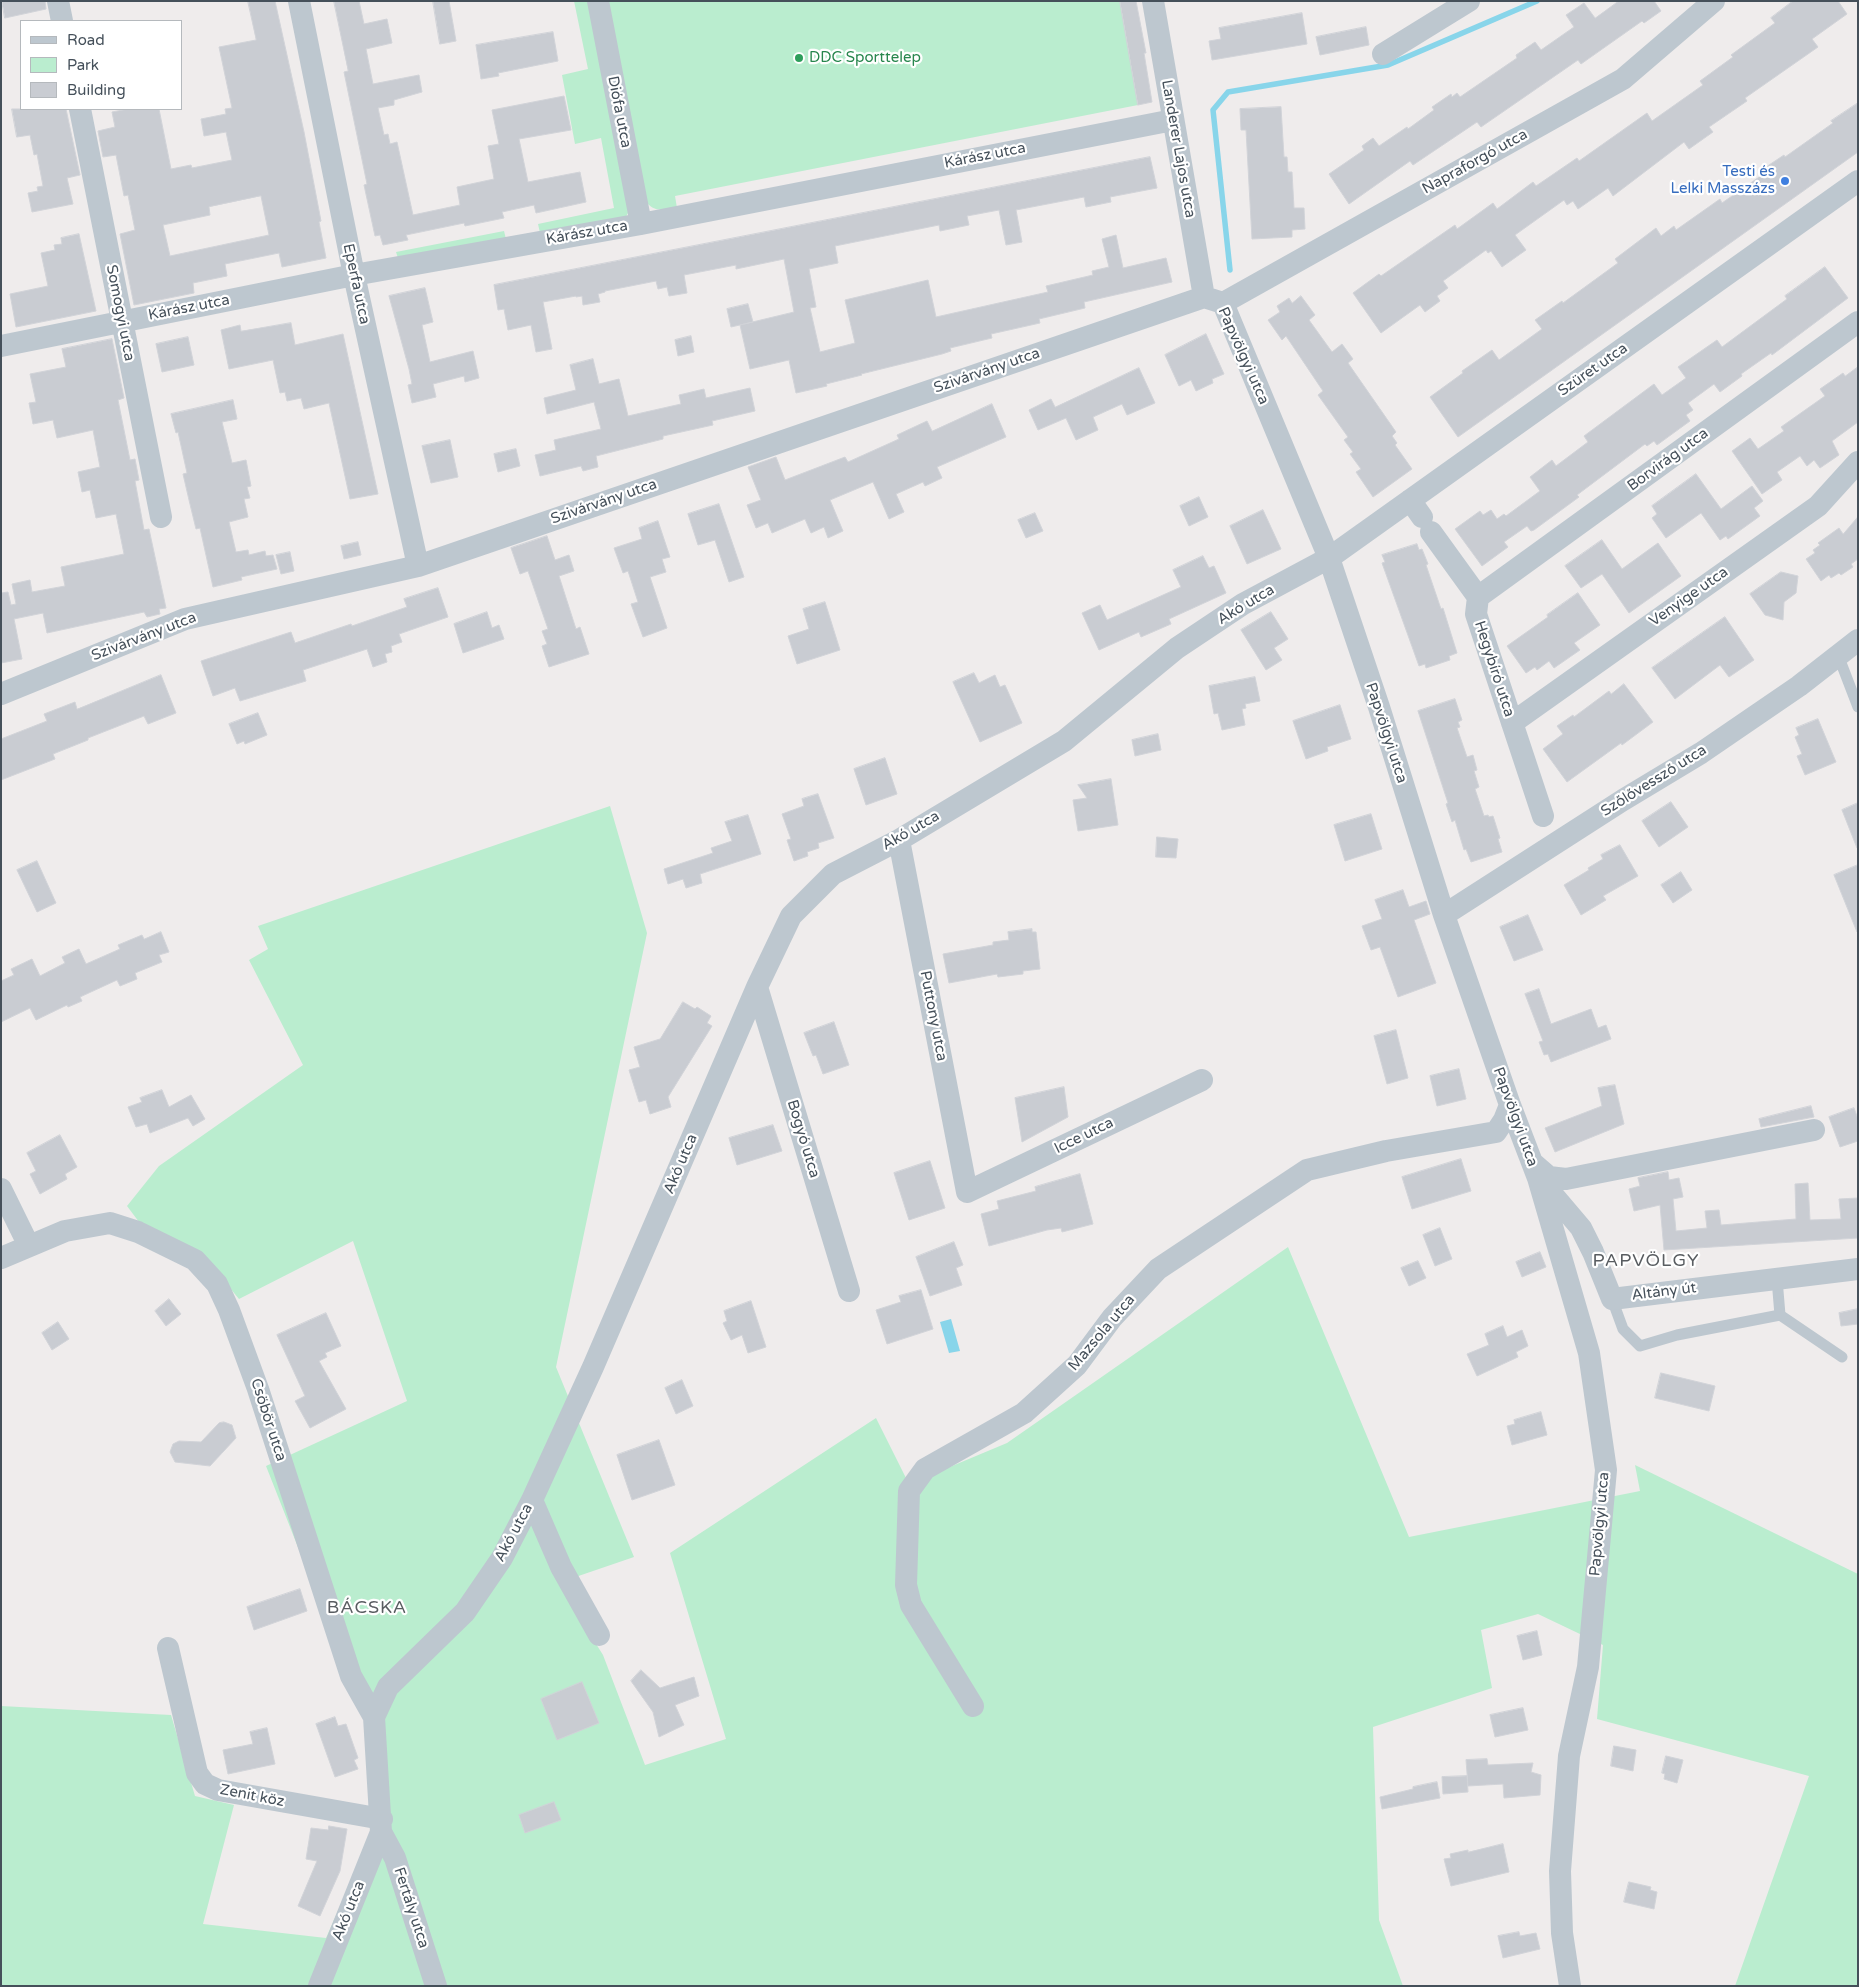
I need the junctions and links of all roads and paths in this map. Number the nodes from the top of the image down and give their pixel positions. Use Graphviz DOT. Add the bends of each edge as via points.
graph roads {
  1 [pos="58,1"];
  2 [pos="299,1"];
  3 [pos="598,1"];
  4 [pos="1153,1"];
  5 [pos="1469,1"];
  6 [pos="1714,1"];
  7 [pos="62,20"];
  8 [pos="1383,54"];
  9 [pos="80,110"];
  10 [pos="1172,120"];
  11 [pos="1858,181"];
  12 [pos="641,224"];
  13 [pos="354,275"];
  14 [pos="1214,300"];
  15 [pos="122,321"];
  16 [pos="1858,322"];
  17 [pos="1,346"];
  18 [pos="1858,462"];
  19 [pos="1421,516"];
  20 [pos="161,517"];
  21 [pos="1329,558"];
  22 [pos="418,566"];
  23 [pos="1478,597"];
  24 [pos="1858,640"];
  25 [pos="1838,655"];
  26 [pos="1,694"];
  27 [pos="1858,707"];
  28 [pos="1512,723"];
  29 [pos="1543,816"];
  30 [pos="899,840"];
  31 [pos="1444,915"];
  32 [pos="757,987"];
  33 [pos="1202,1080"];
  34 [pos="1510,1105"];
  35 [pos="1814,1130"];
  36 [pos="1535,1170"];
  37 [pos="1,1189"];
  38 [pos="967,1192"];
  39 [pos="29,1246"];
  40 [pos="1,1258"];
  41 [pos="1858,1269"];
  42 [pos="1777,1279"];
  43 [pos="849,1291"];
  44 [pos="1612,1298"];
  45 [pos="1780,1315"];
  46 [pos="1842,1357"];
  47 [pos="532,1500"];
  48 [pos="599,1635"];
  49 [pos="168,1648"];
  50 [pos="973,1706"];
  51 [pos="374,1717"];
  52 [pos="381,1825"];
  53 [pos="319,1986"];
  54 [pos="436,1986"];
  55 [pos="1570,1986"];
  1 -- 7 [label="street"];
  2 -- 13 [label="street, Eperfa utca"];
  3 -- 12 [label="street, Diófa utca"];
  4 -- 10 [label="street, Landerer Lajos utca"];
  5 -- 8 [label="street"];
  6 -- 14 [label="street, Napraforgó utca" via="1623,79"];
  9 -- 15 [label="street, Somogyi utca"];
  10 -- 12 [label="street, Kárász utca"];
  10 -- 14 [label="street, Landerer Lajos utca"];
  11 -- 19 [label="street, Szüret utca"];
  12 -- 13 [label="street, Kárász utca"];
  13 -- 15 [label="street, Kárász utca"];
  13 -- 22 [label="street, Eperfa utca"];
  14 -- 21 [label="street, Papvölgyi utca"];
  14 -- 22 [label="street, Szivárvány utca"];
  15 -- 17 [label="street, Kárász utca"];
  15 -- 20 [label="street, Somogyi utca"];
  16 -- 23 [label="street, Borvirág utca"];
  18 -- 28 [label="street, Venyige utca" via="1818,506"];
  19 -- 21 [label="street, Szüret utca"];
  19 -- 23 [label="street"];
  21 -- 30 [label="street, Akó utca" via="1243,604 1177,648 1064,741"];
  21 -- 31 [label="street, Papvölgyi utca"];
  22 -- 26 [label="street, Szivárvány utca" via="185,619"];
  23 -- 28 [label="street, Hegybíró utca" via="1476,614"];
  24 -- 25 [label="street, Szőlővessző utca"];
  25 -- 27 [label="lane"];
  25 -- 31 [label="street, Szőlővessző utca" via="1799,686 1701,753"];
  28 -- 29 [label="street, Hegybíró utca"];
  30 -- 32 [label="street, Akó utca" via="833,874 790,916"];
  30 -- 38 [label="street, Puttony utca"];
  31 -- 34 [label="street, Papvölgyi utca"];
  32 -- 43 [label="street, Bogyó utca"];
  32 -- 47 [label="street, Akó utca"];
  33 -- 38 [label="street, Icce utca"];
  34 -- 36 [label="street, Papvölgyi utca"];
  34 -- 50 [label="street, Mazsola utca" via="1496,1132 1386,1151 1307,1170 1158,1269 1112,1318 1077,1365 1024,1412 925,1469 909,1491 906,1585 911,1605"];
  35 -- 36 [label="street" via="1566,1179 1549,1178"];
  36 -- 44 [label="street, Altány út" via="1582,1228"];
  36 -- 55 [label="street, Papvölgyi utca" via="1589,1353 1606,1470 1588,1667 1569,1756 1560,1871 1562,1933"];
  37 -- 39 [label="street"];
  39 -- 40 [label="street, Csöbör utca"];
  39 -- 51 [label="street, Csöbör utca" via="65,1231 110,1223 138,1232 195,1260 217,1284 258,1389 350,1676"];
  41 -- 42 [label="street, Altány út"];
  42 -- 44 [label="street, Altány út"];
  42 -- 45 [label="lane"];
  44 -- 45 [label="lane" via="1623,1330 1640,1346 1677,1335"];
  45 -- 46 [label="lane"];
  47 -- 48 [label="street" via="562,1567"];
  47 -- 51 [label="street, Akó utca" via="502,1558 465,1612 388,1687"];
  49 -- 52 [label="street, Zenit köz" via="197,1773 205,1784 218,1790"];
  51 -- 52 [label="street, Akó utca"];
  52 -- 53 [label="street, Akó utca"];
  52 -- 54 [label="street, Fertály utca" via="395,1858"];
}
